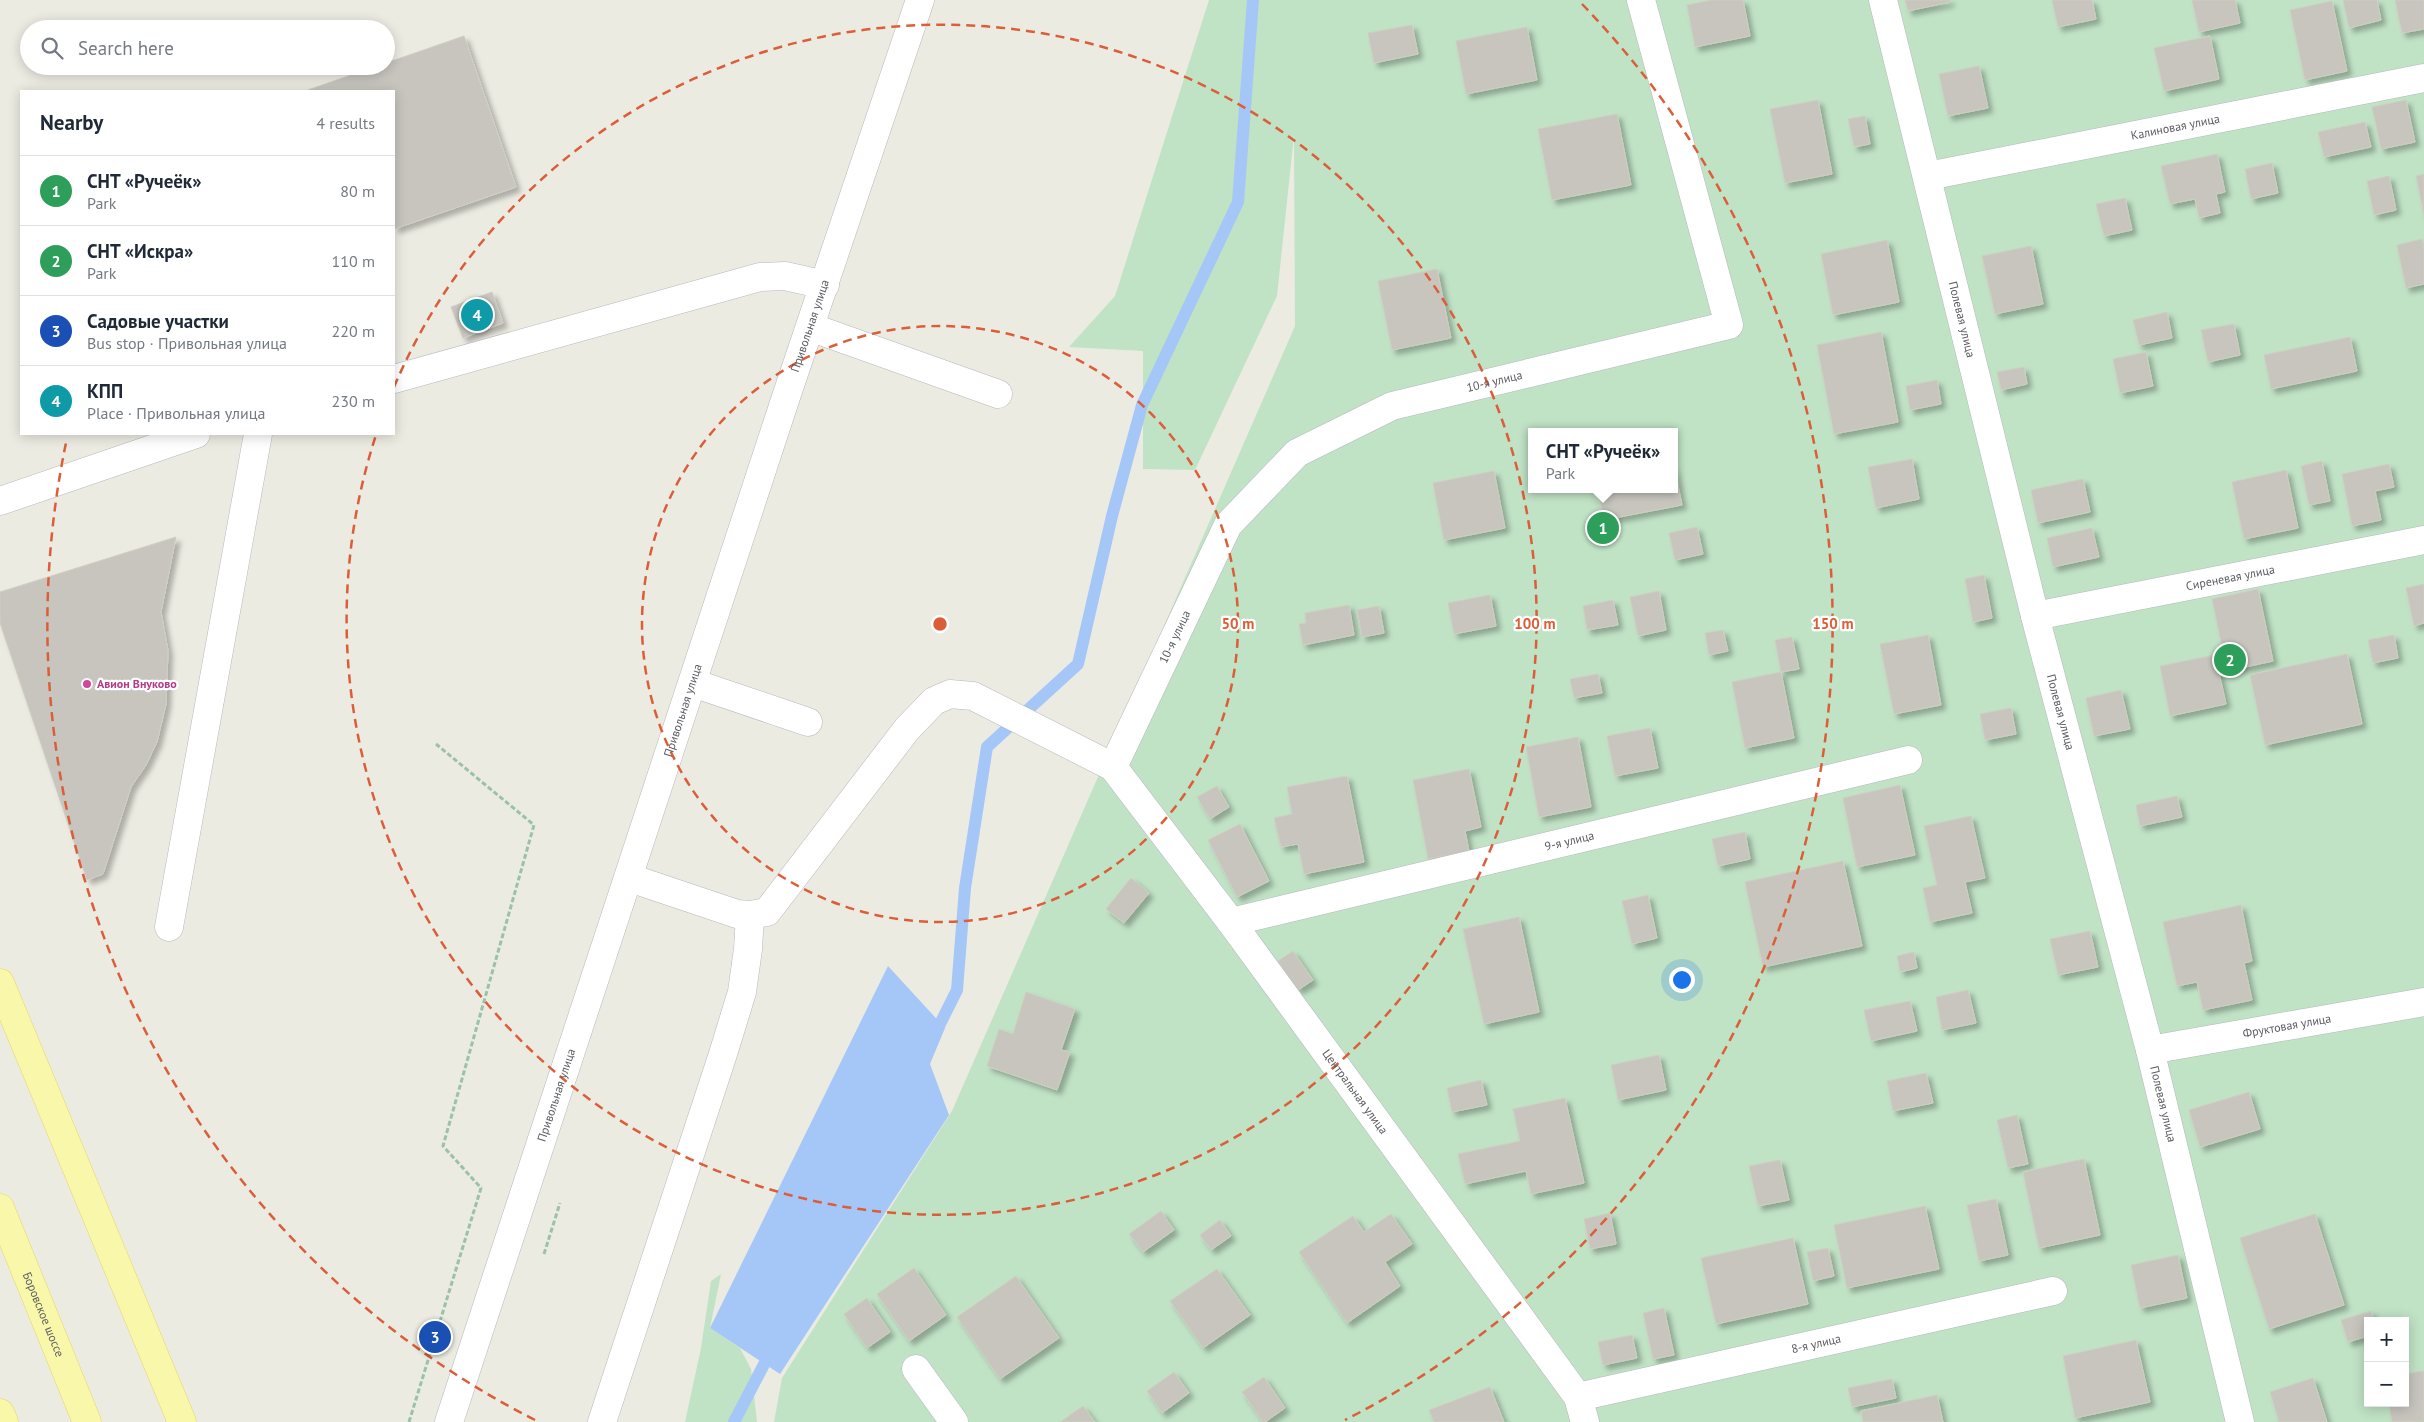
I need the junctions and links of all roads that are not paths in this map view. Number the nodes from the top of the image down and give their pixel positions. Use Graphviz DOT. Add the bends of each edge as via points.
graph roads {
  1 [pos="920,0"];
  2 [pos="1641,0"];
  3 [pos="1883,0"];
  4 [pos="2424,78"];
  5 [pos="1928,176"];
  6 [pos="825,285"];
  7 [pos="810,326"];
  8 [pos="395,379"];
  9 [pos="998,394"];
  10 [pos="193,435"];
  11 [pos="258,435"];
  12 [pos="0,501"];
  13 [pos="2424,540"];
  14 [pos="2035,616"];
  15 [pos="693,683"];
  16 [pos="808,722"];
  17 [pos="1908,760"];
  18 [pos="1113,766"];
  19 [pos="630,878"];
  20 [pos="750,915"];
  21 [pos="1231,922"];
  22 [pos="169,927"];
  23 [pos="0,983"];
  24 [pos="2424,1002"];
  25 [pos="2150,1050"];
  26 [pos="0,1208"];
  27 [pos="2053,1291"];
  28 [pos="916,1369"];
  29 [pos="1582,1410"];
  30 [pos="0,1413"];
  31 [pos="4,1422"];
  32 [pos="87,1422"];
  33 [pos="182,1422"];
  34 [pos="449,1422"];
  35 [pos="602,1422"];
  36 [pos="954,1422"];
  37 [pos="2240,1422"];
  1 -- 6 [label="street, Привольная улица"];
  2 -- 18 [label="street, 10-я улица" via="1729,325 1392,406 1298,453 1228,525"];
  3 -- 5 [label="street, Полевая улица"];
  4 -- 5 [label="street, Калиновая улица"];
  5 -- 14 [label="street, Полевая улица"];
  6 -- 7 [label="street, Привольная улица"];
  6 -- 8 [label="street" via="785,276 760,277"];
  7 -- 9 [label="street"];
  7 -- 15 [label="street, Привольная улица"];
  10 -- 12 [label="street"];
  11 -- 22 [label="street"];
  13 -- 14 [label="street, Сиреневая улица"];
  14 -- 25 [label="street, Полевая улица"];
  15 -- 16 [label="street"];
  15 -- 19 [label="street, Привольная улица"];
  17 -- 21 [label="street, 9-я улица"];
  18 -- 20 [label="street" via="973,696 950,694 934,701 907,729 767,912"];
  18 -- 21 [label="street, Центральная улица"];
  19 -- 20 [label="street" via="737,914"];
  19 -- 34 [label="street, Привольная улица"];
  20 -- 35 [label="street" via="739,1000"];
  21 -- 29 [label="street, Центральная улица"];
  23 -- 33 [label="main road"];
  24 -- 25 [label="street, Фруктовая улица"];
  25 -- 37 [label="street, Полевая улица"];
  26 -- 32 [label="main road, Боровское шоссе"];
  27 -- 29 [label="street, 8-я улица"];
  28 -- 36 [label="street"];
  30 -- 31 [label="main road"];
}
